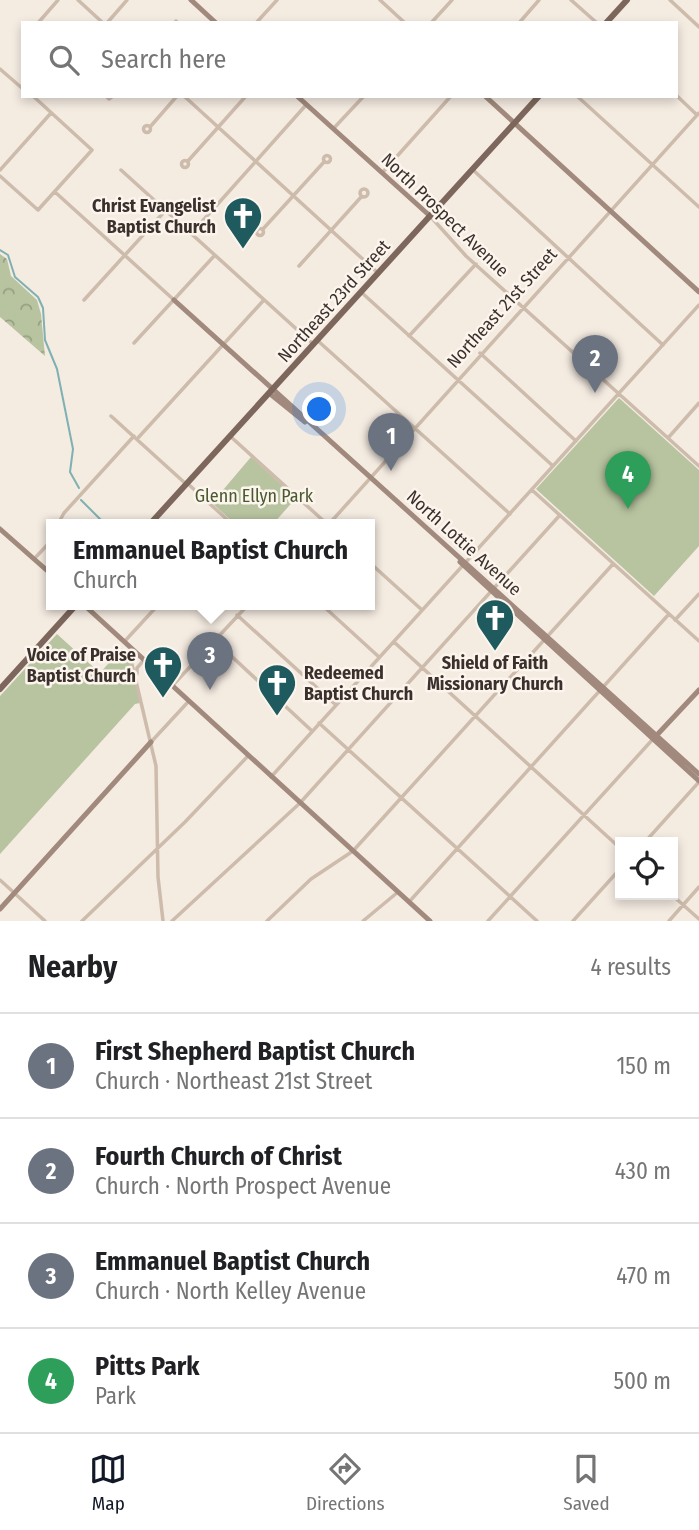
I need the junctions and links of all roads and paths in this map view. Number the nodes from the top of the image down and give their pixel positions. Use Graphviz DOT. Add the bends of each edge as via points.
graph roads {
  1 [pos="58,0"];
  2 [pos="78,0"];
  3 [pos="127,0"];
  4 [pos="191,0"];
  5 [pos="276,0"];
  6 [pos="380,0"];
  7 [pos="452,0"];
  8 [pos="540,0"];
  9 [pos="571,0"];
  10 [pos="626,0"];
  11 [pos="670,0"];
  12 [pos="39,21"];
  13 [pos="103,21"];
  14 [pos="107,21"];
  15 [pos="214,21"];
  16 [pos="258,21"];
  17 [pos="403,21"];
  18 [pos="433,21"];
  19 [pos="521,21"];
  20 [pos="595,21"];
  21 [pos="608,21"];
  22 [pos="699,27"];
  23 [pos="0,69"];
  24 [pos="21,87"];
  25 [pos="37,98"];
  26 [pos="175,98"];
  27 [pos="186,98"];
  28 [pos="244,98"];
  29 [pos="299,98"];
  30 [pos="361,98"];
  31 [pos="449,98"];
  32 [pos="487,98"];
  33 [pos="537,98"];
  34 [pos="579,98"];
  35 [pos="678,98"];
  36 [pos="307,105"];
  37 [pos="51,113"];
  38 [pos="698,114"];
  39 [pos="514,123"];
  40 [pos="150,127"];
  41 [pos="218,127"];
  42 [pos="334,129"];
  43 [pos="188,161"];
  44 [pos="256,161"];
  45 [pos="324,162"];
  46 [pos="651,164"];
  47 [pos="472,169"];
  48 [pos="0,170"];
  49 [pos="121,170"];
  50 [pos="382,173"];
  51 [pos="0,176"];
  52 [pos="54,192"];
  53 [pos="294,196"];
  54 [pos="362,196"];
  55 [pos="699,208"];
  56 [pos="166,211"];
  57 [pos="610,211"];
  58 [pos="430,216"];
  59 [pos="263,229"];
  60 [pos="331,230"];
  61 [pos="191,233"];
  62 [pos="125,255"];
  63 [pos="215,255"];
  64 [pos="567,257"];
  65 [pos="475,264"];
  66 [pos="299,266"];
  67 [pos="378,273"];
  68 [pos="360,292"];
  69 [pos="699,292"];
  70 [pos="84,300"];
  71 [pos="174,300"];
  72 [pos="263,300"];
  73 [pos="699,305"];
  74 [pos="523,306"];
  75 [pos="409,336"];
  76 [pos="315,342"];
  77 [pos="134,343"];
  78 [pos="223,344"];
  79 [pos="663,345"];
  80 [pos="480,353"];
  81 [pos="457,379"];
  82 [pos="271,390"];
  83 [pos="618,394"];
  84 [pos="699,402"];
  85 [pos="111,416"];
  86 [pos="415,428"];
  87 [pos="230,435"];
  88 [pos="135,438"];
  89 [pos="668,438"];
  90 [pos="576,441"];
  91 [pos="553,466"];
  92 [pos="699,466"];
  93 [pos="370,478"];
  94 [pos="186,484"];
  95 [pos="531,490"];
  96 [pos="510,514"];
  97 [pos="560,515"];
  98 [pos="61,519"];
  99 [pos="154,519"];
  100 [pos="226,519"];
  101 [pos="322,519"];
  102 [pos="333,519"];
  103 [pos="0,529"];
  104 [pos="46,546"];
  105 [pos="34,559"];
  106 [pos="465,564"];
  107 [pos="613,564"];
  108 [pos="375,567"];
  109 [pos="46,570"];
  110 [pos="492,590"];
  111 [pos="699,594"];
  112 [pos="72,610"];
  113 [pos="89,610"];
  114 [pos="153,610"];
  115 [pos="243,610"];
  116 [pos="328,610"];
  117 [pos="422,610"];
  118 [pos="669,614"];
  119 [pos="237,615"];
  120 [pos="676,620"];
  121 [pos="545,638"];
  122 [pos="214,640"];
  123 [pos="699,641"];
  124 [pos="393,642"];
  125 [pos="123,643"];
  126 [pos="133,652"];
  127 [pos="379,657"];
  128 [pos="143,661"];
  129 [pos="422,668"];
  130 [pos="137,679"];
  131 [pos="171,687"];
  132 [pos="0,689"];
  133 [pos="601,689"];
  134 [pos="699,690"];
  135 [pos="188,702"];
  136 [pos="336,705"];
  137 [pos="475,716"];
  138 [pos="319,723"];
  139 [pos="313,730"];
  140 [pos="655,737"];
  141 [pos="151,742"];
  142 [pos="348,750"];
  143 [pos="248,756"];
  144 [pos="531,767"];
  145 [pos="699,774"];
  146 [pos="271,777"];
  147 [pos="699,782"];
  148 [pos="401,798"];
  149 [pos="300,803"];
  150 [pos="584,815"];
  151 [pos="650,837"];
  152 [pos="615,843"];
  153 [pos="457,848"];
  154 [pos="157,849"];
  155 [pos="353,851"];
  156 [pos="615,875"];
  157 [pos="0,880"];
  158 [pos="699,887"];
  159 [pos="398,892"];
  160 [pos="14,893"];
  161 [pos="510,896"];
  162 [pos="678,900"];
  163 [pos="409,902"];
  164 [pos="683,905"];
  165 [pos="0,909"];
  166 [pos="699,919"];
  167 [pos="45,921"];
  168 [pos="82,921"];
  169 [pos="163,921"];
  170 [pos="172,921"];
  171 [pos="267,921"];
  172 [pos="363,921"];
  173 [pos="430,921"];
  174 [pos="488,921"];
  175 [pos="537,921"];
  176 [pos="573,921"];
  177 [pos="669,921"];
  1 -- 12 [label="street"];
  2 -- 13 [label="street"];
  3 -- 14 [label="street"];
  4 -- 15 [label="street"];
  5 -- 16 [label="street"];
  6 -- 17 [label="street"];
  7 -- 18 [label="street"];
  8 -- 19 [label="street"];
  9 -- 20 [label="street"];
  10 -- 21 [label="main road"];
  11 -- 22 [label="street"];
  23 -- 24 [label="street"];
  25 -- 37 [label="street"];
  26 -- 40 [label="street"];
  27 -- 41 [label="street"];
  28 -- 41 [label="street"];
  29 -- 36 [label="street, North Prospect Avenue"];
  30 -- 42 [label="street"];
  31 -- 50 [label="street"];
  32 -- 39 [label="street"];
  33 -- 39 [label="main road, Northeast 23rd Street"];
  34 -- 46 [label="street"];
  35 -- 38 [label="street"];
  36 -- 42 [label="street, North Prospect Avenue"];
  36 -- 44 [label="street"];
  37 -- 48 [label="street"];
  37 -- 52 [label="street" via="92,150"];
  38 -- 46 [label="street, Northeast 21st Street"];
  39 -- 47 [label="main road, Northeast 23rd Street"];
  39 -- 57 [label="street"];
  41 -- 43 [label="street"];
  41 -- 44 [label="street"];
  42 -- 50 [label="street, North Prospect Avenue"];
  44 -- 53 [label="street"];
  44 -- 61 [label="street"];
  45 -- 53 [label="street"];
  46 -- 55 [label="street"];
  46 -- 57 [label="street, Northeast 21st Street"];
  47 -- 58 [label="main road, Northeast 23rd Street"];
  47 -- 64 [label="street"];
  49 -- 56 [label="street"];
  50 -- 58 [label="street, North Prospect Avenue"];
  51 -- 52 [label="street" via="38,210"];
  52 -- 62 [label="street, North Lottie Avenue"];
  53 -- 59 [label="street"];
  53 -- 60 [label="street"];
  54 -- 60 [label="street"];
  56 -- 61 [label="street"];
  56 -- 62 [label="street"];
  57 -- 64 [label="street, Northeast 21st Street"];
  57 -- 69 [label="street"];
  58 -- 65 [label="street, North Prospect Avenue"];
  58 -- 67 [label="main road, Northeast 23rd Street"];
  60 -- 66 [label="street"];
  60 -- 67 [label="street"];
  61 -- 63 [label="street"];
  62 -- 70 [label="street"];
  62 -- 71 [label="street, North Lottie Avenue"];
  63 -- 71 [label="street"];
  63 -- 72 [label="street"];
  64 -- 74 [label="street, Northeast 21st Street"];
  64 -- 79 [label="street"];
  65 -- 74 [label="street, North Prospect Avenue"];
  65 -- 75 [label="street"];
  67 -- 68 [label="main road, Northeast 23rd Street"];
  68 -- 75 [label="street"];
  68 -- 76 [label="main road, Northeast 23rd Street"];
  71 -- 77 [label="street"];
  71 -- 78 [label="street, North Lottie Avenue"];
  72 -- 76 [label="street"];
  72 -- 78 [label="street"];
  73 -- 79 [label="street"];
  74 -- 80 [label="street, Northeast 21st Street"];
  74 -- 83 [label="street, North Prospect Avenue"];
  75 -- 81 [label="street"];
  76 -- 82 [label="main road, Northeast 23rd Street"];
  76 -- 86 [label="street"];
  78 -- 82 [label="street, North Lottie Avenue"];
  78 -- 88 [label="street"];
  79 -- 83 [label="street"];
  80 -- 81 [label="street, Northeast 21st Street"];
  80 -- 90 [label="street"];
  81 -- 86 [label="street, Northeast 21st Street"];
  81 -- 91 [label="street"];
  82 -- 87 [label="main road, Northeast 23rd Street"];
  82 -- 93 [label="street, North Lottie Avenue"];
  83 -- 89 [label="street, North Prospect Avenue"];
  83 -- 90 [label="street"];
  84 -- 89 [label="street"];
  85 -- 88 [label="street"];
  86 -- 93 [label="street, Northeast 21st Street"];
  86 -- 96 [label="street"];
  87 -- 94 [label="main road, Northeast 23rd Street"];
  87 -- 101 [label="street"];
  88 -- 94 [label="street"];
  88 -- 98 [label="street"];
  89 -- 92 [label="street, North Prospect Avenue"];
  90 -- 91 [label="street"];
  91 -- 95 [label="street"];
  93 -- 102 [label="street, Northeast 21st Street"];
  93 -- 106 [label="street, North Lottie Avenue"];
  94 -- 99 [label="main road, Northeast 23rd Street"];
  94 -- 100 [label="street"];
  95 -- 96 [label="street"];
  95 -- 97 [label="street"];
  96 -- 106 [label="street"];
  97 -- 107 [label="street"];
  97 -- 110 [label="street"];
  103 -- 105 [label="street"];
  104 -- 105 [label="street"];
  105 -- 109 [label="street"];
  106 -- 110 [label="street, North Lottie Avenue"];
  106 -- 117 [label="street"];
  107 -- 118 [label="street"];
  107 -- 121 [label="street"];
  108 -- 117 [label="street"];
  110 -- 121 [label="street, North Lottie Avenue"];
  110 -- 129 [label="street"];
  111 -- 120 [label="street"];
  112 -- 132 [label="main road"];
  113 -- 125 [label="street"];
  114 -- 125 [label="street"];
  115 -- 119 [label="street"];
  116 -- 127 [label="street"];
  117 -- 124 [label="street"];
  118 -- 120 [label="street"];
  118 -- 133 [label="street"];
  119 -- 122 [label="street"];
  119 -- 136 [label="street"];
  120 -- 123 [label="street"];
  121 -- 133 [label="street, North Lottie Avenue"];
  121 -- 137 [label="street"];
  122 -- 131 [label="street"];
  122 -- 139 [label="street"];
  124 -- 127 [label="street"];
  124 -- 129 [label="street"];
  125 -- 126 [label="street"];
  126 -- 128 [label="street"];
  126 -- 130 [label="street"];
  127 -- 136 [label="street"];
  128 -- 130 [label="street"];
  128 -- 131 [label="street"];
  129 -- 137 [label="street"];
  129 -- 142 [label="street"];
  130 -- 141 [label="street"];
  131 -- 135 [label="street"];
  133 -- 140 [label="street, North Lottie Avenue"];
  133 -- 144 [label="street"];
  134 -- 140 [label="street"];
  135 -- 141 [label="street"];
  135 -- 143 [label="street"];
  136 -- 138 [label="street"];
  137 -- 144 [label="street"];
  137 -- 148 [label="street"];
  138 -- 139 [label="street"];
  138 -- 142 [label="street"];
  139 -- 146 [label="street"];
  140 -- 145 [label="street, North Lottie Avenue"];
  140 -- 147 [label="street, North Lottie Avenue"];
  140 -- 150 [label="street"];
  141 -- 154 [label="street" via="157,780"];
  141 -- 160 [label="street"];
  142 -- 148 [label="street"];
  142 -- 149 [label="street"];
  143 -- 146 [label="street"];
  143 -- 154 [label="street"];
  144 -- 150 [label="street"];
  144 -- 153 [label="street"];
  146 -- 149 [label="street"];
  147 -- 151 [label="street"];
  148 -- 153 [label="street"];
  148 -- 155 [label="street"];
  149 -- 155 [label="street"];
  149 -- 170 [label="street"];
  150 -- 152 [label="street"];
  150 -- 161 [label="street"];
  153 -- 161 [label="street"];
  153 -- 163 [label="street"];
  154 -- 168 [label="street"];
  154 -- 169 [label="street"];
  155 -- 159 [label="street"];
  155 -- 171 [label="street" via="311,879"];
  156 -- 176 [label="street"];
  157 -- 160 [label="street"];
  158 -- 164 [label="street"];
  159 -- 163 [label="street"];
  159 -- 172 [label="street"];
  160 -- 165 [label="street"];
  160 -- 167 [label="street"];
  161 -- 174 [label="street"];
  161 -- 175 [label="street"];
  162 -- 164 [label="street"];
  163 -- 173 [label="street"];
  164 -- 166 [label="street"];
  164 -- 177 [label="street"];
}
